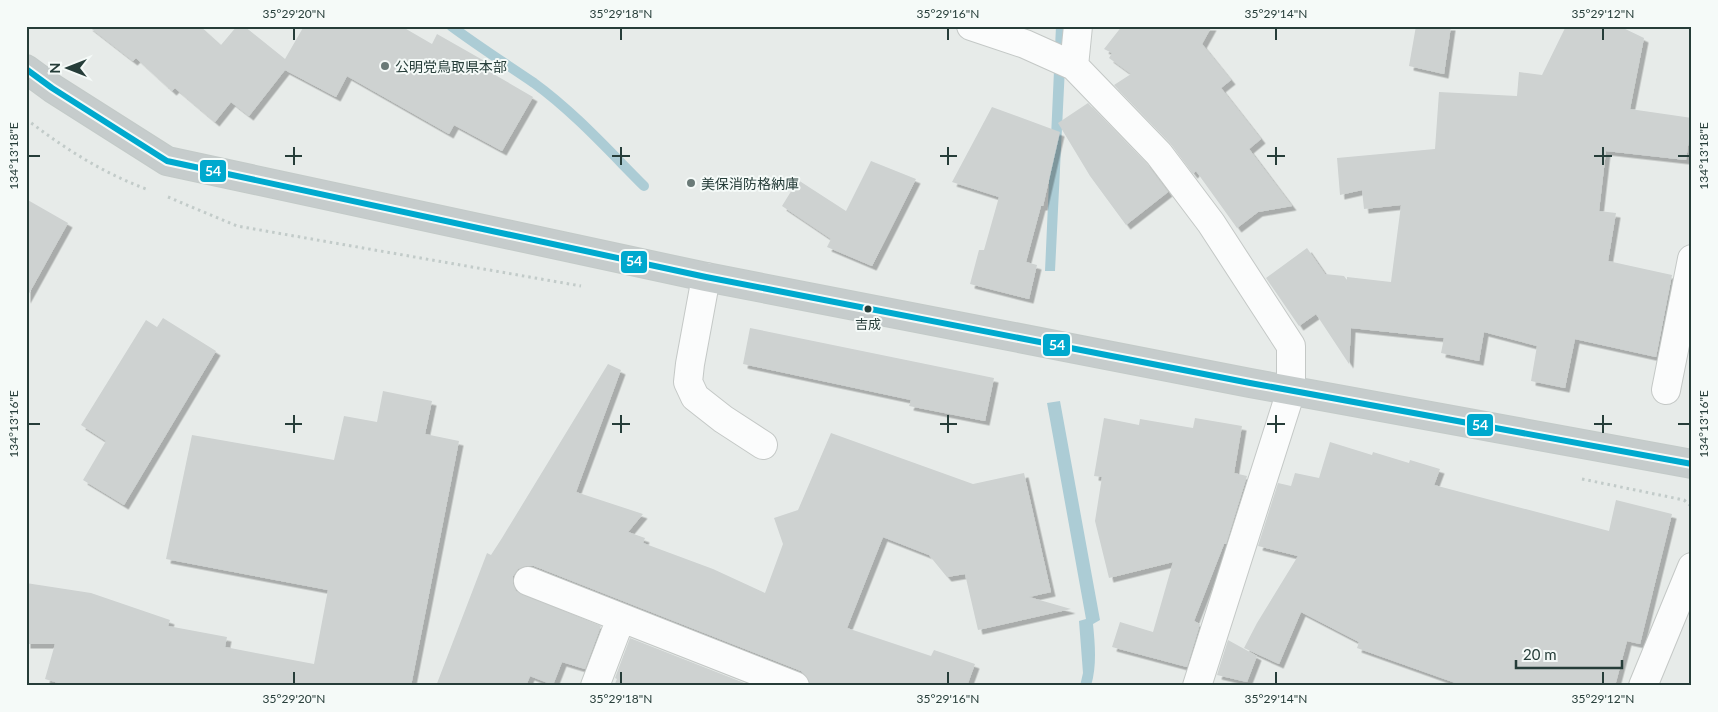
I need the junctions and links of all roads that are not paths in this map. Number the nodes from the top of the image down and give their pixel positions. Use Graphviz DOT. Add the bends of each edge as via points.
graph roads {
  1 [pos="971,26"];
  2 [pos="1078,26"];
  3 [pos="1074,66"];
  4 [pos="26,69"];
  5 [pos="1692,259"];
  6 [pos="706,277"];
  7 [pos="1666,390"];
  8 [pos="1291,391"];
  9 [pos="763,444"];
  10 [pos="1692,464"];
  11 [pos="1692,567"];
  12 [pos="528,581"];
  13 [pos="621,618"];
  14 [pos="594,686"];
  15 [pos="795,686"];
  16 [pos="1197,686"];
  17 [pos="1643,686"];
  1 -- 3 [label="street" via="1026,44"];
  2 -- 3 [label="street"];
  3 -- 8 [label="street" via="1159,154 1210,223 1291,346"];
  4 -- 6 [label="highway" via="167,161"];
  5 -- 7 [label="street"];
  6 -- 8 [label="highway"];
  6 -- 9 [label="street" via="688,382 696,397"];
  8 -- 10 [label="highway"];
  8 -- 16 [label="street"];
  11 -- 17 [label="street"];
  12 -- 13 [label="street"];
  13 -- 14 [label="street"];
  13 -- 15 [label="street"];
}
